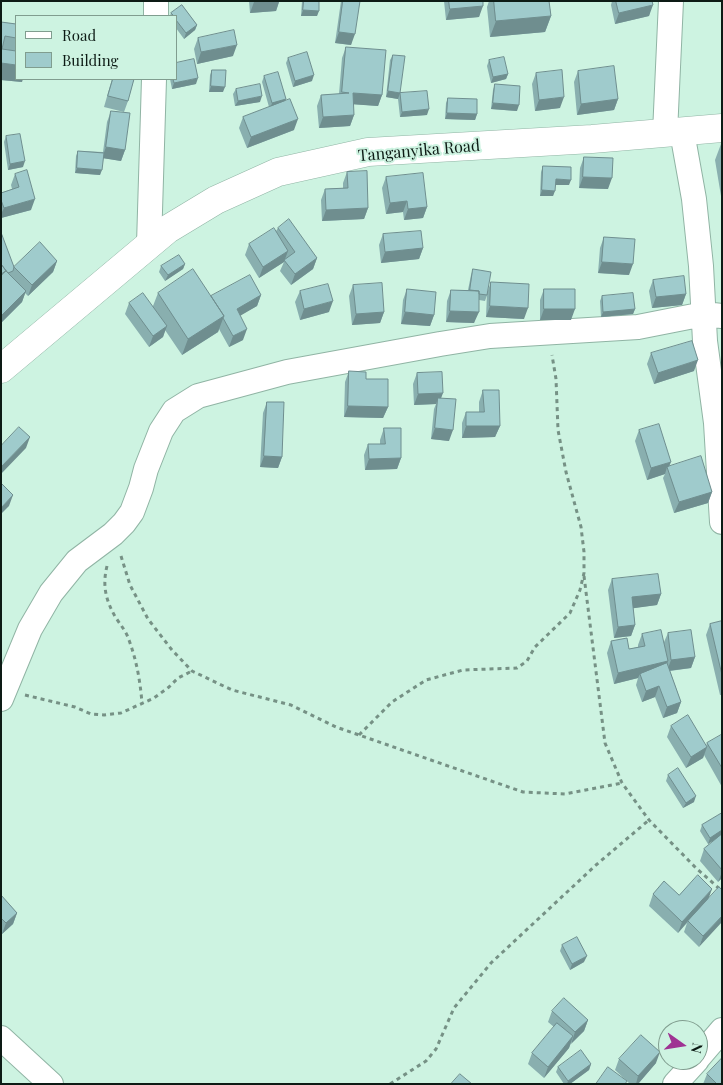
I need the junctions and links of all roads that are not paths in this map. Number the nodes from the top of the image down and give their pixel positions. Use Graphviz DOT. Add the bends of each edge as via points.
graph roads {
  1 [pos="156,1"];
  2 [pos="671,1"];
  3 [pos="156,15"];
  4 [pos="154,80"];
  5 [pos="722,128"];
  6 [pos="673,133"];
  7 [pos="150,244"];
  8 [pos="713,315"];
  9 [pos="1,369"];
  10 [pos="722,522"];
  11 [pos="3,695"];
  12 [pos="722,1030"];
  13 [pos="1,1038"];
  14 [pos="708,1046"];
  15 [pos="687,1070"];
  16 [pos="50,1084"];
  17 [pos="675,1084"];
  1 -- 3 [label="street"];
  2 -- 6 [label="street"];
  4 -- 7 [label="street"];
  5 -- 6 [label="street, Tanganyika Road"];
  6 -- 7 [label="street, Tanganyika Road" via="368,152 278,172 216,200"];
  6 -- 8 [label="street" via="694,199 701,266"];
  7 -- 9 [label="street, Tanganyika Road"];
  8 -- 10 [label="street"];
  8 -- 11 [label="street" via="638,327 490,336 388,352 287,372 198,396 174,411 161,431 132,512 124,524 114,536 78,561 51,593 30,628"];
  12 -- 14 [label="street"];
  13 -- 16 [label="street"];
  15 -- 17 [label="street"];
}
